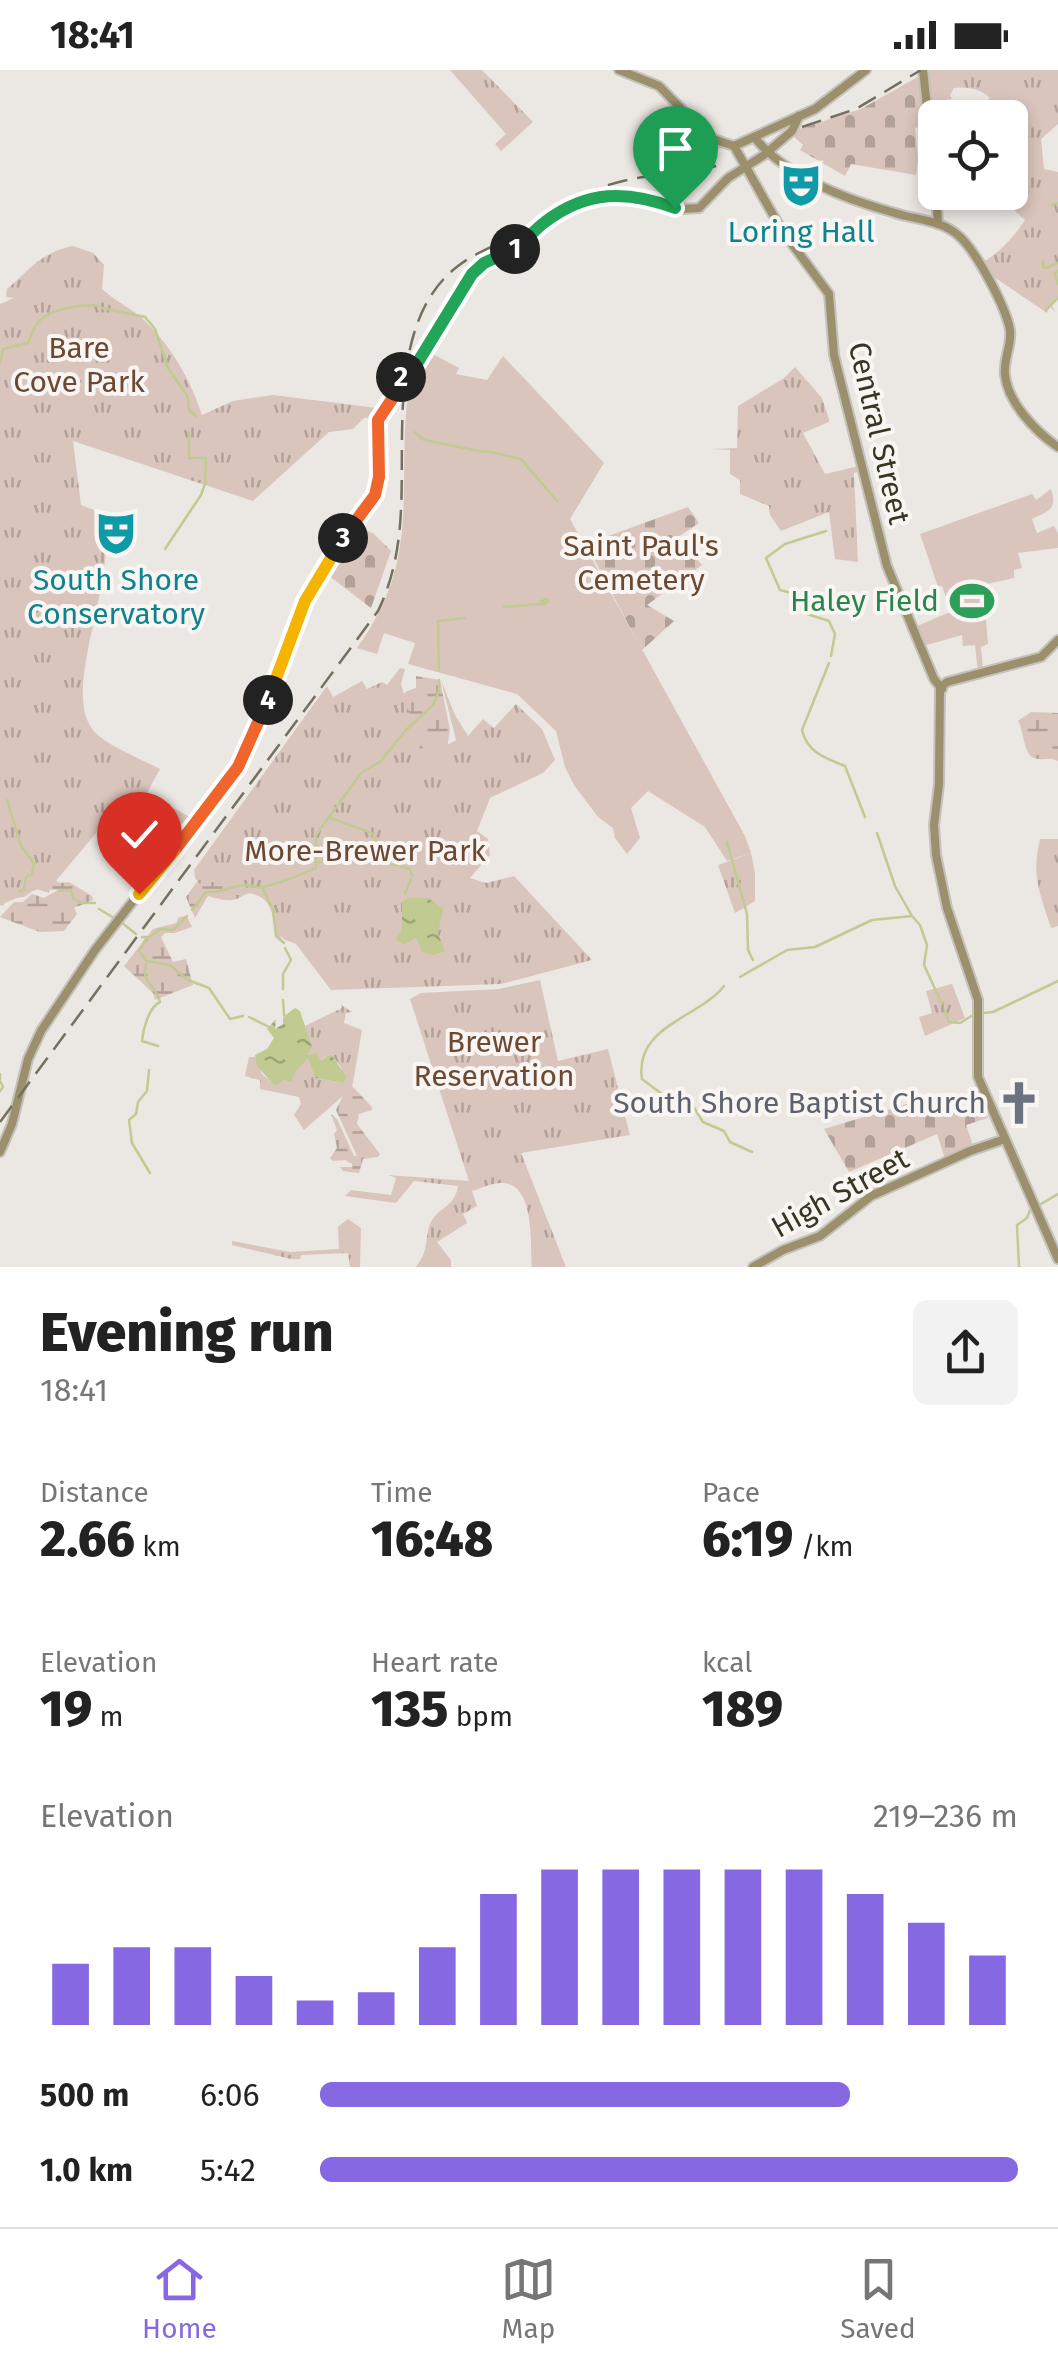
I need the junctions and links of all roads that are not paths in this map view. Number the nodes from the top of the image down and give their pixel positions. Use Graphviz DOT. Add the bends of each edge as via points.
graph roads {
  1 [pos="619,70"];
  2 [pos="866,70"];
  3 [pos="923,70"];
  4 [pos="926,100"];
  5 [pos="799,116"];
  6 [pos="755,138"];
  7 [pos="734,146"];
  8 [pos="768,152"];
  9 [pos="746,166"];
  10 [pos="937,210"];
  11 [pos="938,224"];
  12 [pos="1058,447"];
  13 [pos="1058,640"];
  14 [pos="942,689"];
  15 [pos="1005,1140"];
  16 [pos="0,1152"];
  17 [pos="1058,1259"];
  18 [pos="753,1267"];
  1 -- 7 [label="main road" via="659,86 710,138"];
  2 -- 5 [label="main road"];
  3 -- 4 [label="main road"];
  5 -- 6 [label="main road"];
  5 -- 8 [label="main road"];
  6 -- 7 [label="main road"];
  6 -- 8 [label="main road"];
  7 -- 9 [label="main road, Central Street"];
  8 -- 9 [label="main road"];
  8 -- 11 [label="main road" via="838,192"];
  9 -- 14 [label="main road, Central Street" via="830,296 834,355 887,566"];
  9 -- 16 [label="main road" via="696,208 642,197 586,198 475,270 413,370 401,374 378,420 375,495 311,589 245,755 100,943 37,1037"];
  10 -- 11 [label="main road"];
  11 -- 12 [label="main road" via="962,238 996,296 1010,334 1007,383 1031,426"];
  13 -- 14 [label="main road" via="1037,658 947,682"];
  14 -- 15 [label="main road" via="934,825 939,877 978,997 980,1081"];
  15 -- 17 [label="main road"];
  15 -- 18 [label="main road, High Street" via="871,1196 820,1236"];
}
